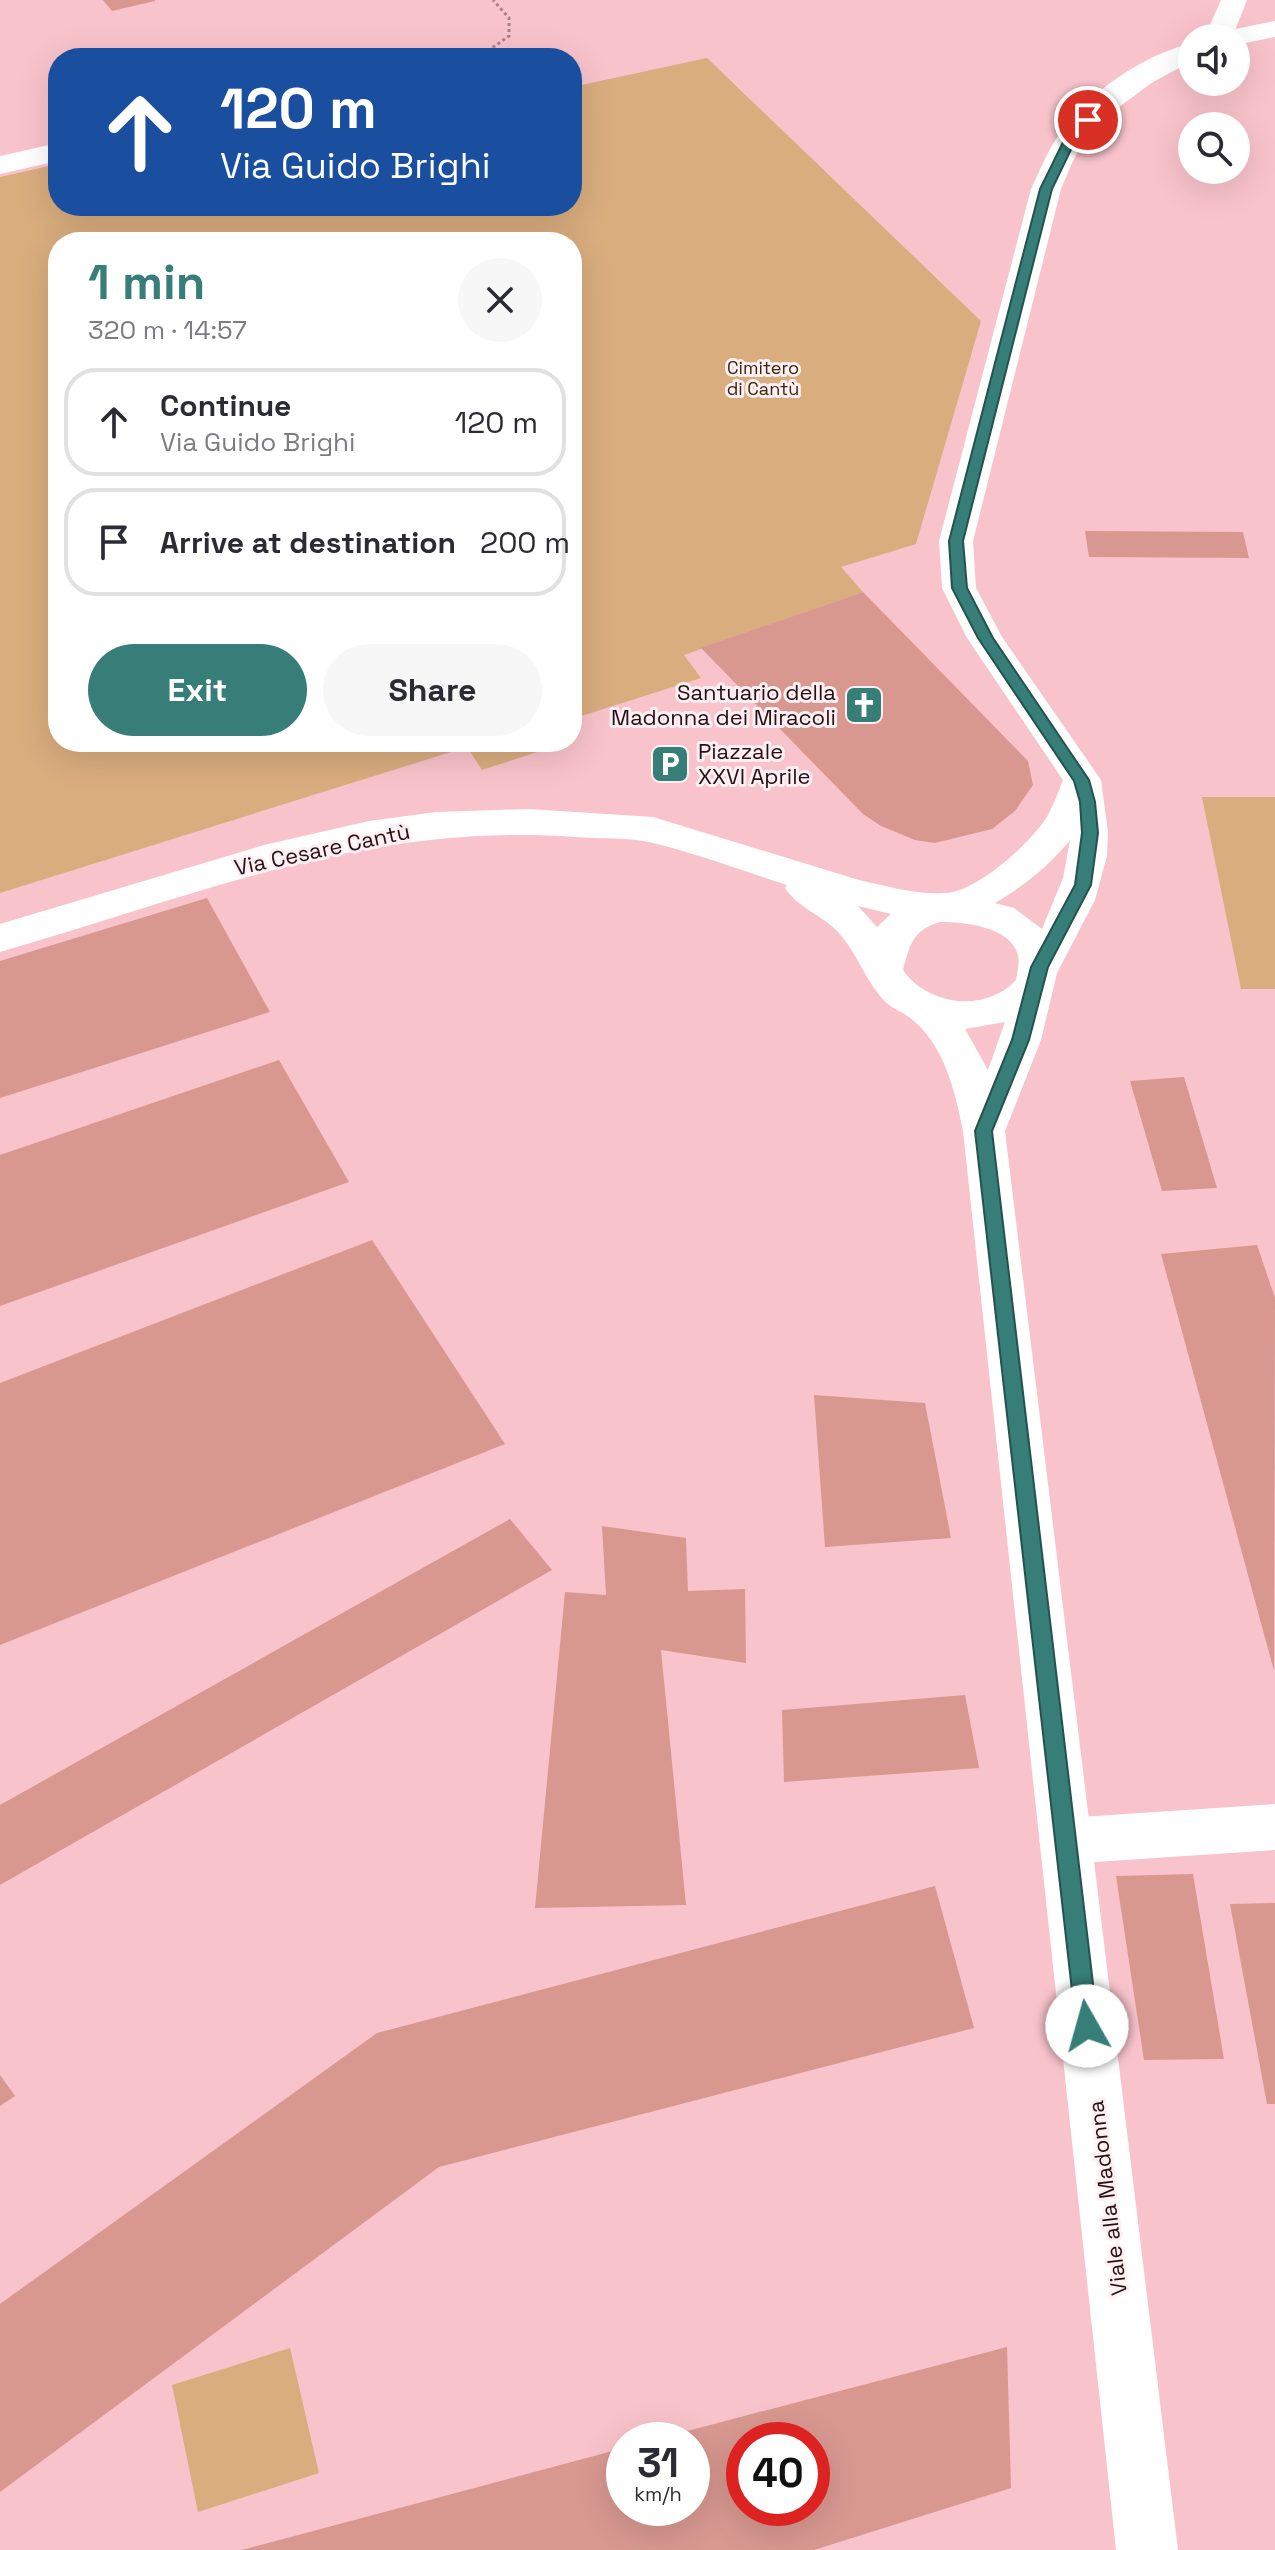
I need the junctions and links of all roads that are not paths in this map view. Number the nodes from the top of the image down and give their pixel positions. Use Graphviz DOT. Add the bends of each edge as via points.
graph roads {
  1 [pos="1234,0"];
  2 [pos="1224,24"];
  3 [pos="1275,29"];
  4 [pos="1250,34"];
  5 [pos="1178,58"];
  6 [pos="48,154"];
  7 [pos="0,165"];
  8 [pos="1082,780"];
  9 [pos="746,856"];
  10 [pos="951,907"];
  11 [pos="0,938"];
  12 [pos="884,969"];
  13 [pos="1038,975"];
  14 [pos="923,1007"];
  15 [pos="984,1131"];
  16 [pos="1275,1827"];
  17 [pos="1065,1841"];
  18 [pos="1147,2550"];
  1 -- 2 [label="street"];
  3 -- 4 [label="street"];
  5 -- 8 [label="street" via="1105,103 1072,136 1046,189 956,541 959,588"];
  6 -- 7 [label="street"];
  8 -- 10 [label="street" via="1065,820 1039,852 1013,875"];
  8 -- 13 [label="street" via="1090,833 1083,885"];
  9 -- 10 [label="street, Via Cesare Cantù" via="854,892"];
  9 -- 11 [label="street, Via Cesare Cantù" via="653,830 585,823 436,825 264,858"];
  9 -- 12 [label="street, Via Cesare Cantù" via="813,892 857,927"];
  10 -- 12 [label="street" via="913,916 894,929 883,948"];
  10 -- 13 [label="street" via="986,913 1017,927 1033,944"];
  12 -- 14 [label="street" via="894,986"];
  13 -- 14 [label="street" via="1023,998 999,1011 966,1016"];
  13 -- 15 [label="street, Viale alla Madonna" via="1021,1040"];
  14 -- 15 [label="street, Viale alla Madonna" via="948,1032 975,1082"];
  15 -- 17 [label="street, Viale alla Madonna"];
  16 -- 17 [label="street"];
  17 -- 18 [label="street, Viale alla Madonna"];
}
